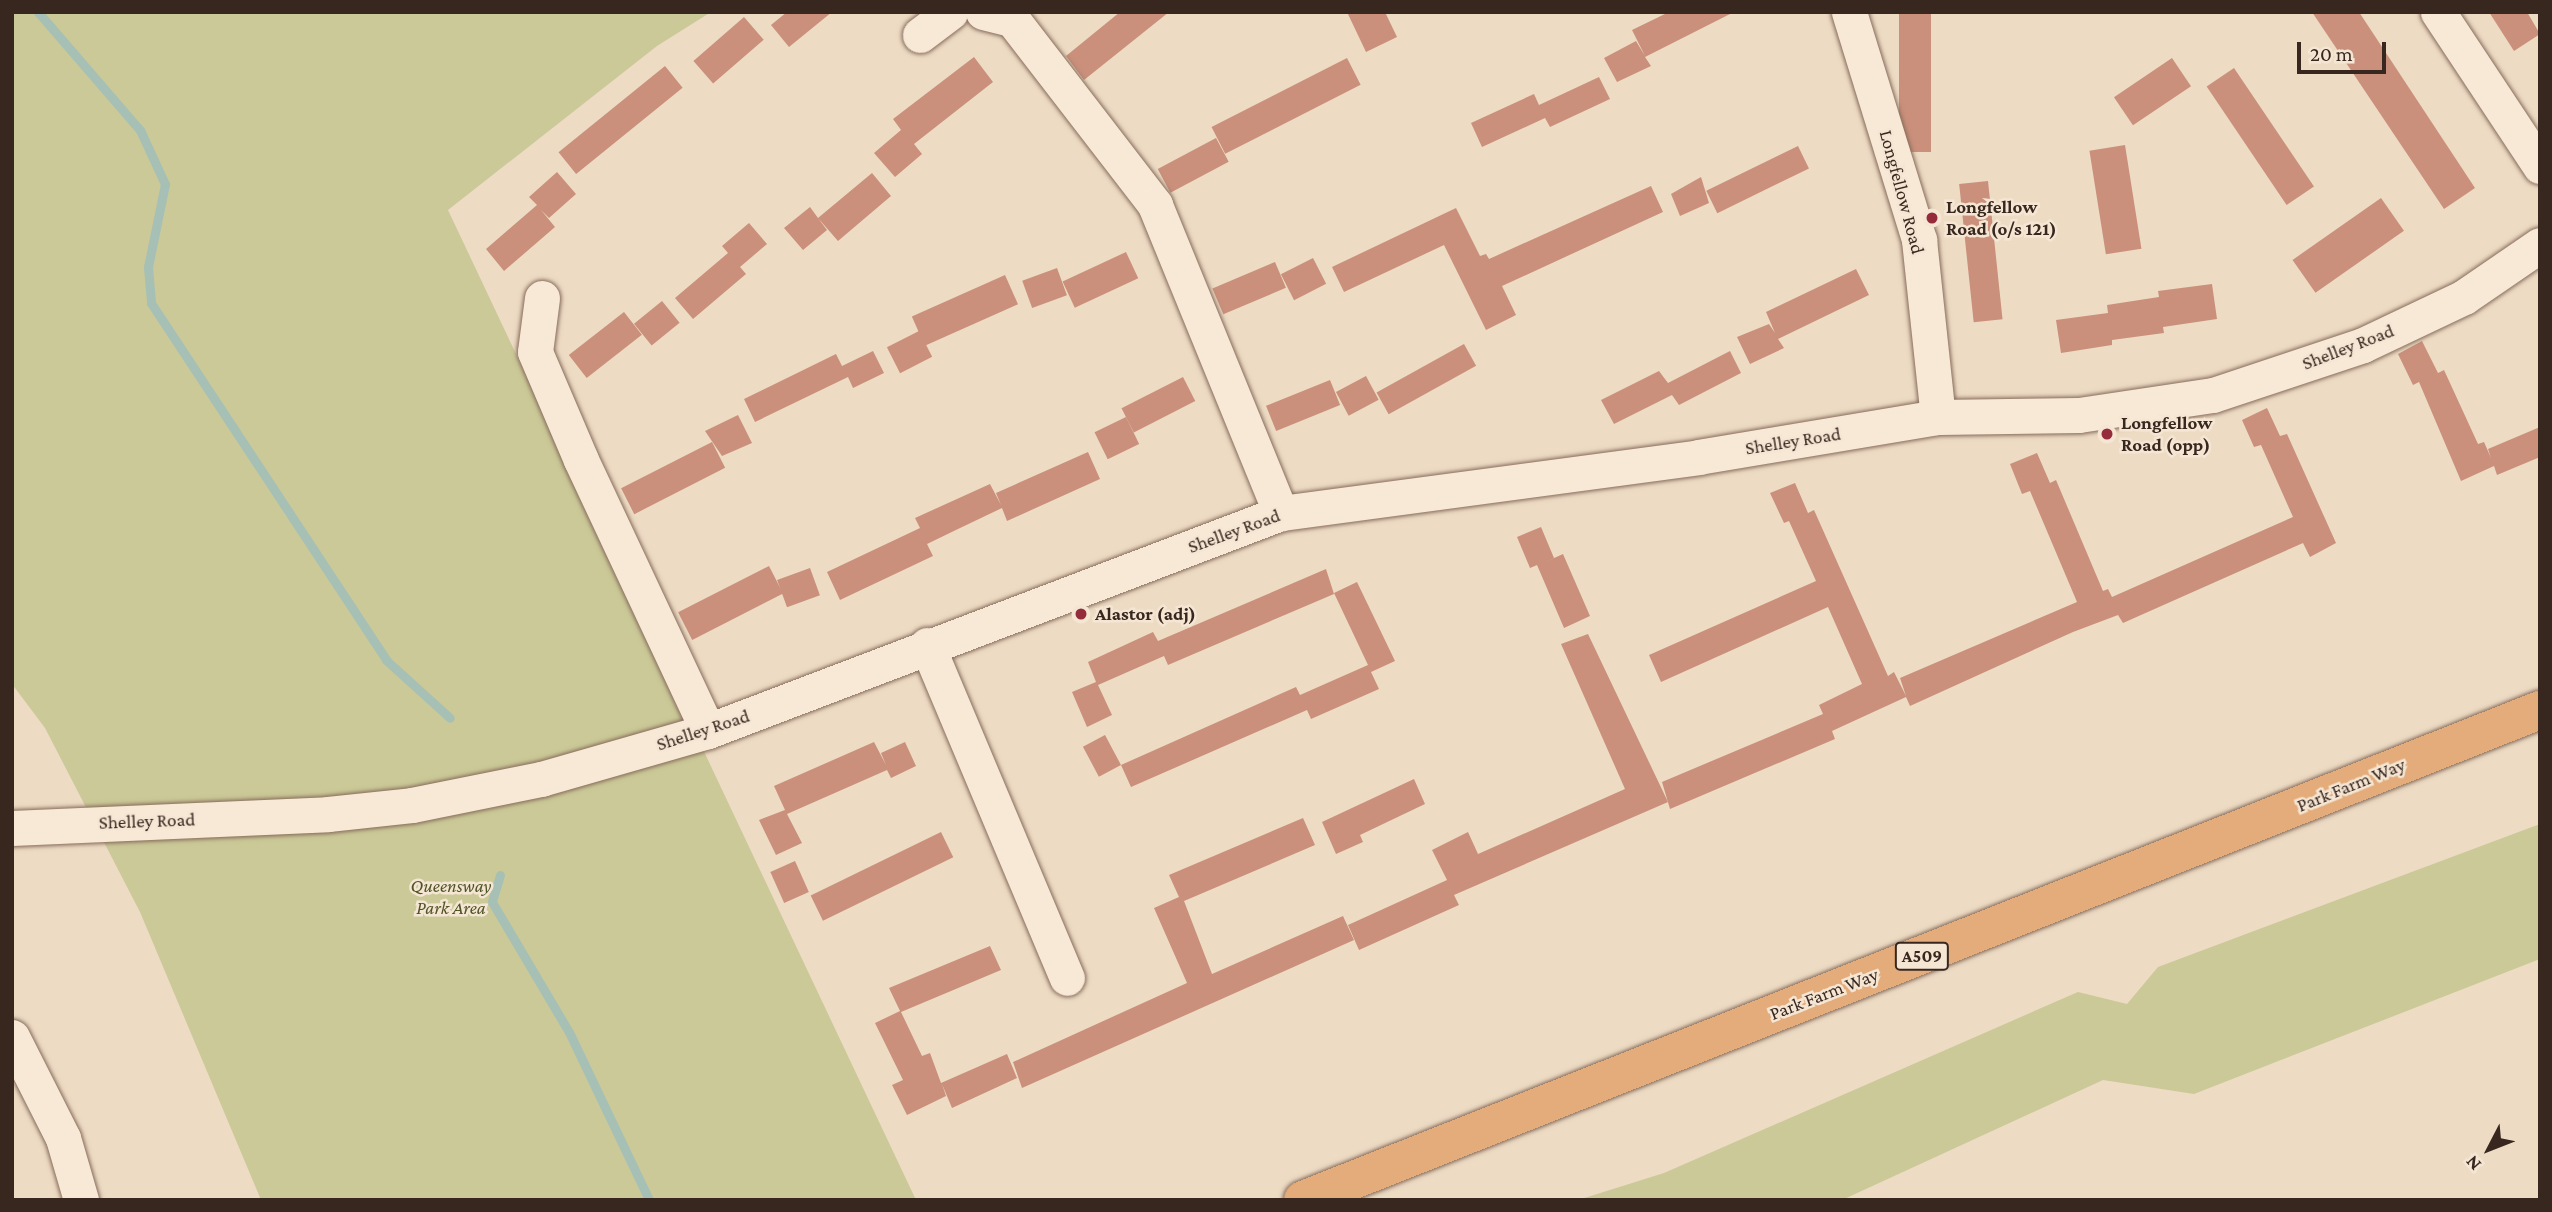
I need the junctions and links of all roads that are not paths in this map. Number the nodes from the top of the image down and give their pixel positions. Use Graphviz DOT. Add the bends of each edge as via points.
graph roads {
  1 [pos="950,12"];
  2 [pos="983,12"];
  3 [pos="1849,12"];
  4 [pos="2438,12"];
  5 [pos="920,35"];
  6 [pos="2540,166"];
  7 [pos="2540,245"];
  8 [pos="542,298"];
  9 [pos="1938,417"];
  10 [pos="1281,513"];
  11 [pos="927,645"];
  12 [pos="2540,709"];
  13 [pos="708,731"];
  14 [pos="12,828"];
  15 [pos="1067,978"];
  16 [pos="18,1059"];
  17 [pos="81,1200"];
  18 [pos="1303,1200"];
  1 -- 5 [label="street"];
  2 -- 10 [label="street" via="1012,19 1155,205"];
  3 -- 9 [label="street, Longfellow Road" via="1919,240"];
  4 -- 6 [label="street"];
  7 -- 9 [label="street, Shelley Road" via="2464,298 2363,345 2213,395 2079,415"];
  8 -- 13 [label="street" via="536,352 581,460"];
  9 -- 10 [label="street, Shelley Road" via="1698,457"];
  10 -- 11 [label="street, Shelley Road"];
  11 -- 13 [label="street, Shelley Road"];
  11 -- 15 [label="street"];
  12 -- 18 [label="highway, Park Farm Way / A509"];
  13 -- 14 [label="street, Shelley Road" via="541,779 412,805 328,814"];
  16 -- 17 [label="street" via="63,1138"];
}
